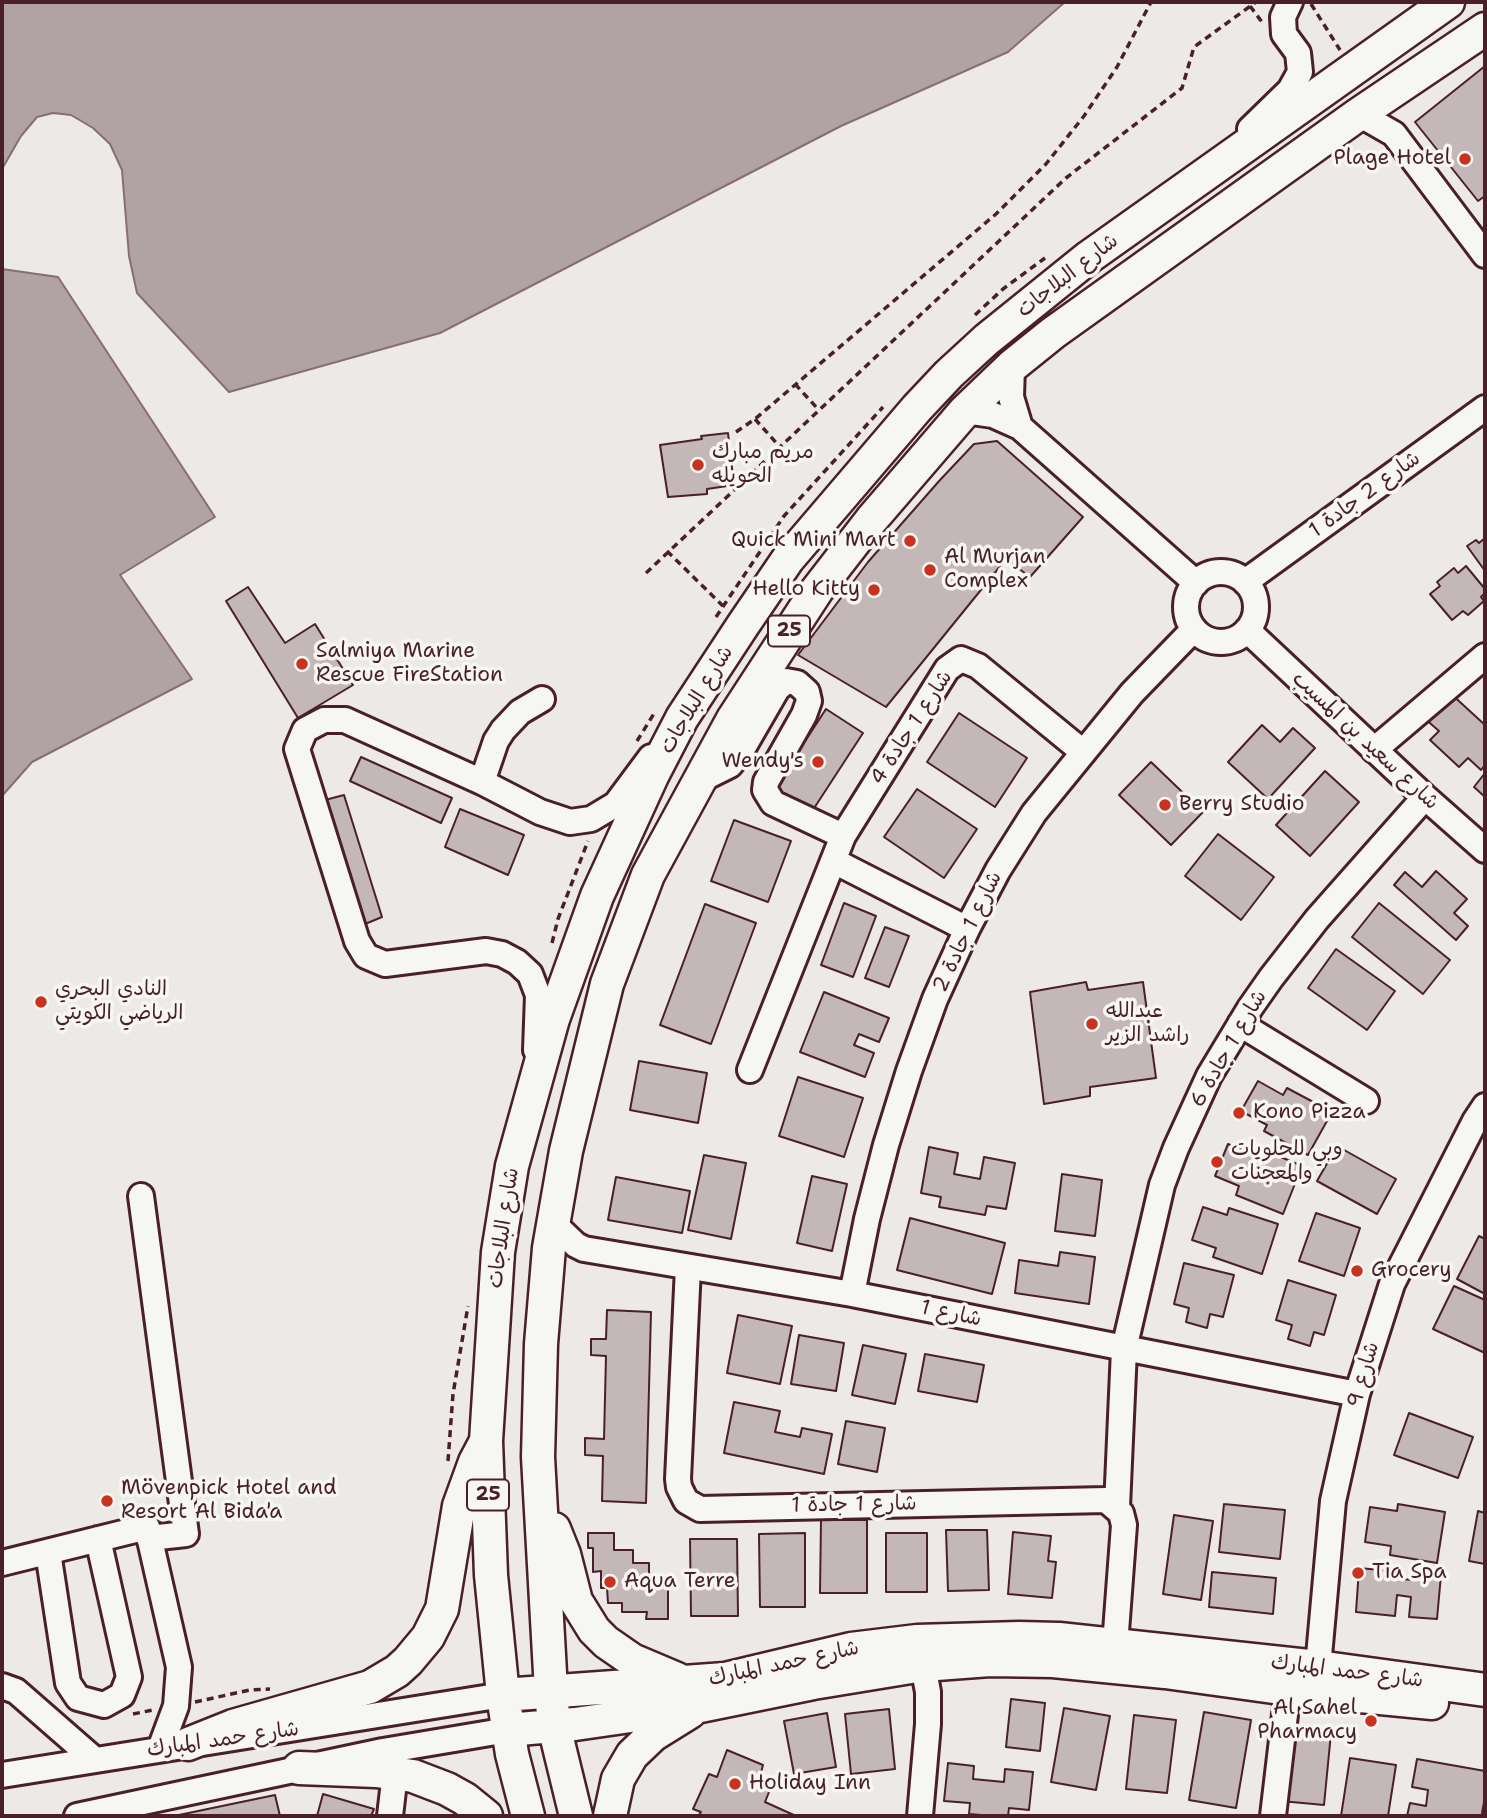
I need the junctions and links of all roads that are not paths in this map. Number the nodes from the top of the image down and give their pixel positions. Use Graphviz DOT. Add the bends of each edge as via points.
graph roads {
  1 [pos="1290,2"];
  2 [pos="1448,2"];
  3 [pos="1485,29"];
  4 [pos="1386,95"];
  5 [pos="1359,114"];
  6 [pos="1394,134"];
  7 [pos="1197,181"];
  8 [pos="1485,255"];
  9 [pos="1012,366"];
  10 [pos="1485,408"];
  11 [pos="965,411"];
  12 [pos="1020,427"];
  13 [pos="1245,582"];
  14 [pos="1196,583"];
  15 [pos="1194,629"];
  16 [pos="1247,631"];
  17 [pos="1485,656"];
  18 [pos="542,699"];
  19 [pos="682,718"];
  20 [pos="1374,750"];
  21 [pos="1083,752"];
  22 [pos="700,780"];
  23 [pos="482,782"];
  24 [pos="1425,797"];
  25 [pos="843,836"];
  26 [pos="1485,850"];
  27 [pos="834,861"];
  28 [pos="967,929"];
  29 [pos="1240,1024"];
  30 [pos="750,1070"];
  31 [pos="534,1082"];
  32 [pos="1366,1101"];
  33 [pos="1485,1106"];
  34 [pos="141,1196"];
  35 [pos="553,1223"];
  36 [pos="688,1267"];
  37 [pos="852,1294"];
  38 [pos="1124,1349"];
  39 [pos="1357,1394"];
  40 [pos="486,1441"];
  41 [pos="542,1507"];
  42 [pos="1117,1507"];
  43 [pos="149,1538"];
  44 [pos="98,1539"];
  45 [pos="48,1552"];
  46 [pos="2,1563"];
  47 [pos="1115,1645"];
  48 [pos="923,1665"];
  49 [pos="1318,1667"];
  50 [pos="2,1686"];
  51 [pos="1288,1689"];
  52 [pos="561,1690"];
  53 [pos="1485,1690"];
  54 [pos="503,1695"];
  55 [pos="693,1695"];
  56 [pos="1485,1710"];
  57 [pos="299,1729"];
  58 [pos="563,1732"];
  59 [pos="510,1742"];
  60 [pos="174,1747"];
  61 [pos="95,1760"];
  62 [pos="299,1768"];
  63 [pos="394,1773"];
  64 [pos="2,1774"];
  65 [pos="77,1816"];
  66 [pos="390,1816"];
  67 [pos="485,1816"];
  68 [pos="528,1816"];
  69 [pos="576,1816"];
  70 [pos="610,1816"];
  71 [pos="920,1816"];
  72 [pos="1273,1816"];
  1 -- 7 [label="street" via="1283,17 1284,34 1297,53 1300,72 1290,90"];
  2 -- 7 [label="main road, شارع البلاجات / 25"];
  3 -- 4 [label="main road, شارع البلاجات / 25"];
  4 -- 5 [label="main road, شارع البلاجات / 25"];
  4 -- 6 [label="street"];
  5 -- 6 [label="street"];
  5 -- 9 [label="main road, شارع البلاجات / 25"];
  6 -- 8 [label="street"];
  7 -- 19 [label="main road, شارع البلاجات / 25" via="1037,298 925,399 788,559"];
  9 -- 11 [label="main road, شارع البلاجات / 25"];
  9 -- 12 [label="street" via="1011,397"];
  10 -- 13 [label="street, شارع 2 جادة 1"];
  11 -- 12 [label="street" via="993,415"];
  11 -- 22 [label="main road, شارع البلاجات / 25" via="817,590 733,719"];
  12 -- 14 [label="street"];
  13 -- 14 [label="street" via="1220,572"];
  13 -- 16 [label="street" via="1256,606"];
  14 -- 15 [label="street" via="1187,600"];
  15 -- 16 [label="street" via="1220,641"];
  15 -- 21 [label="street, شارع 1 جادة 2" via="1161,660"];
  16 -- 20 [label="street, شارع سعيد بن المسيب"];
  17 -- 20 [label="street"];
  18 -- 23 [label="street" via="520,712 503,730"];
  19 -- 23 [label="street" via="616,804 592,819 570,822"];
  19 -- 31 [label="main road, شارع البلاجات / 25" via="597,896"];
  20 -- 24 [label="street, شارع سعيد بن المسيب"];
  21 -- 25 [label="street, شارع 1 جادة 4" via="978,666 961,659 947,668"];
  21 -- 28 [label="street, شارع 1 جادة 2" via="1034,813"];
  22 -- 25 [label="street" via="730,765 777,689 786,681 797,683 810,701 765,790 774,803"];
  22 -- 35 [label="main road, شارع البلاجات / 25" via="648,875 607,984"];
  23 -- 31 [label="street" via="345,720 324,720 305,730 297,749 357,941 366,956 385,964 486,951 517,962 530,974 538,995"];
  24 -- 26 [label="street, شارع سعيد بن المسيب"];
  24 -- 29 [label="street, شارع 1 جادة 6" via="1294,948"];
  25 -- 27 [label="street, شارع 1 جادة 4"];
  27 -- 28 [label="street"];
  27 -- 30 [label="street, شارع 1 جادة 4"];
  28 -- 37 [label="street, شارع 1 جادة 2" via="909,1071 870,1206"];
  29 -- 32 [label="street"];
  29 -- 38 [label="street, شارع 1 جادة 6" via="1209,1076 1162,1185"];
  31 -- 40 [label="main road, شارع البلاجات / 25" via="512,1166 499,1245"];
  33 -- 39 [label="street, شارع 9" via="1392,1284"];
  34 -- 43 [label="street" via="186,1534"];
  35 -- 36 [label="street, شارع 1" via="584,1249"];
  35 -- 41 [label="main road, شارع البلاجات / 25" via="541,1344 538,1457"];
  36 -- 37 [label="street, شارع 1"];
  36 -- 42 [label="street, شارع 1 جادة 1" via="678,1479 682,1494 693,1506 1100,1499"];
  37 -- 38 [label="street, شارع 1"];
  38 -- 39 [label="street, شارع 1"];
  38 -- 42 [label="street, شارع 1 جادة 6"];
  39 -- 49 [label="street, شارع 9" via="1333,1501"];
  40 -- 54 [label="main road, شارع البلاجات / 25" via="491,1576"];
  40 -- 60 [label="main road" via="459,1506 442,1609 428,1637 408,1661 384,1680 355,1693"];
  41 -- 52 [label="main road, شارع البلاجات / 25"];
  41 -- 55 [label="main road" via="559,1541 576,1601 594,1630 632,1660"];
  42 -- 47 [label="street" via="1124,1525"];
  43 -- 44 [label="street" via="147,1527"];
  43 -- 60 [label="street" via="179,1667"];
  44 -- 45 [label="street"];
  44 -- 45 [label="street" via="129,1677 122,1695 103,1705 78,1698 68,1683"];
  45 -- 46 [label="street"];
  47 -- 49 [label="main road, شارع حمد المبارك"];
  47 -- 55 [label="main road, شارع حمد المبارك" via="1019,1638 916,1641 851,1649 736,1677"];
  48 -- 51 [label="main road, شارع حمد المبارك" via="1053,1661"];
  48 -- 55 [label="main road, شارع حمد المبارك" via="813,1683"];
  48 -- 71 [label="street" via="928,1724"];
  49 -- 53 [label="main road, شارع حمد المبارك"];
  50 -- 61 [label="street" via="16,1691"];
  51 -- 56 [label="main road, شارع حمد المبارك"];
  51 -- 72 [label="street"];
  52 -- 54 [label="main road, شارع حمد المبارك"];
  52 -- 55 [label="main road, شارع حمد المبارك"];
  52 -- 58 [label="main road, 25"];
  54 -- 57 [label="street, شارع حمد المبارك"];
  54 -- 59 [label="main road, 25"];
  55 -- 58 [label="main road, شارع حمد المبارك"];
  55 -- 70 [label="main road" via="632,1755 618,1779"];
  57 -- 60 [label="street, شارع حمد المبارك"];
  57 -- 62 [label="street" via="306,1744"];
  58 -- 59 [label="main road, شارع حمد المبارك"];
  58 -- 69 [label="main road, 25"];
  59 -- 62 [label="street, شارع حمد المبارك"];
  59 -- 68 [label="main road, 25"];
  60 -- 61 [label="street, شارع حمد المبارك"];
  61 -- 64 [label="street, شارع حمد المبارك"];
  62 -- 63 [label="main road"];
  62 -- 65 [label="street, شارع حمد المبارك"];
  63 -- 66 [label="street"];
  63 -- 67 [label="main road" via="447,1789"];
}
